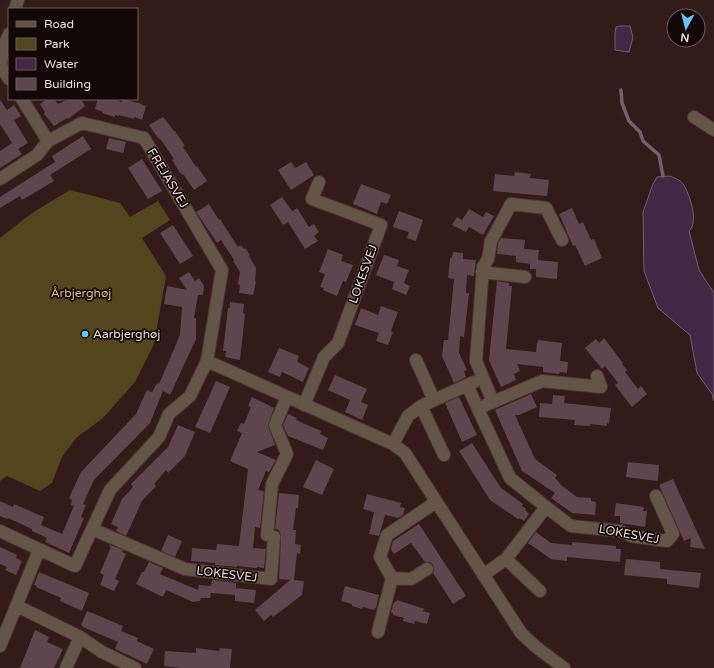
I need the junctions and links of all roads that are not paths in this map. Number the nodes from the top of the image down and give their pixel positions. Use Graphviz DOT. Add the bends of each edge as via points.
graph roads {
  1 [pos="8,36"];
  2 [pos="2,45"];
  3 [pos="8,77"];
  4 [pos="23,100"];
  5 [pos="694,116"];
  6 [pos="714,130"];
  7 [pos="48,141"];
  8 [pos="0,179"];
  9 [pos="319,182"];
  10 [pos="562,240"];
  11 [pos="482,272"];
  12 [pos="525,277"];
  13 [pos="416,360"];
  14 [pos="207,361"];
  15 [pos="597,376"];
  16 [pos="483,378"];
  17 [pos="467,385"];
  18 [pos="287,397"];
  19 [pos="434,400"];
  20 [pos="493,402"];
  21 [pos="304,405"];
  22 [pos="421,406"];
  23 [pos="478,409"];
  24 [pos="393,444"];
  25 [pos="444,455"];
  26 [pos="656,496"];
  27 [pos="436,502"];
  28 [pos="546,507"];
  29 [pos="92,529"];
  30 [pos="0,530"];
  31 [pos="39,550"];
  32 [pos="506,559"];
  33 [pos="428,570"];
  34 [pos="483,575"];
  35 [pos="392,578"];
  36 [pos="540,591"];
  37 [pos="17,606"];
  38 [pos="378,632"];
  39 [pos="80,637"];
  40 [pos="0,646"];
  41 [pos="66,668"];
  42 [pos="135,668"];
  43 [pos="564,668"];
  1 -- 2 [label="street"];
  2 -- 3 [label="street" via="0,65"];
  4 -- 7 [label="street"];
  5 -- 6 [label="street"];
  7 -- 8 [label="street" via="37,155"];
  7 -- 14 [label="street, FREJASVEJ" via="82,123 144,138 222,270"];
  9 -- 21 [label="street, LOKESVEJ" via="312,199 381,225 338,343 324,357"];
  10 -- 11 [label="street" via="546,208 511,204 490,241 488,259"];
  11 -- 12 [label="street"];
  11 -- 16 [label="street" via="476,362"];
  13 -- 19 [label="street"];
  14 -- 18 [label="street"];
  14 -- 29 [label="street" via="190,396 169,414 159,436 110,490"];
  15 -- 20 [label="street" via="601,387 542,381"];
  16 -- 17 [label="street"];
  16 -- 20 [label="street"];
  17 -- 19 [label="street"];
  17 -- 23 [label="street, LOKESVEJ"];
  18 -- 21 [label="street"];
  18 -- 29 [label="street, LOKESVEJ" via="275,425 287,454 272,484 267,535 274,537 271,579 185,569"];
  19 -- 22 [label="street"];
  20 -- 23 [label="street"];
  21 -- 24 [label="street"];
  22 -- 24 [label="street" via="408,416"];
  22 -- 25 [label="street"];
  23 -- 28 [label="street, LOKESVEJ" via="510,478"];
  24 -- 27 [label="street" via="405,453"];
  26 -- 28 [label="street, LOKESVEJ" via="673,534 667,541 630,536 620,531 571,526"];
  27 -- 34 [label="street"];
  27 -- 35 [label="street" via="387,535 380,557"];
  28 -- 32 [label="street"];
  29 -- 31 [label="street" via="75,566"];
  30 -- 31 [label="street"];
  31 -- 37 [label="street"];
  32 -- 34 [label="street"];
  32 -- 36 [label="street"];
  33 -- 35 [label="street" via="411,579"];
  34 -- 43 [label="street" via="521,633"];
  35 -- 38 [label="street"];
  37 -- 39 [label="street"];
  37 -- 40 [label="street"];
  39 -- 41 [label="street"];
  39 -- 42 [label="street" via="102,652"];
}
